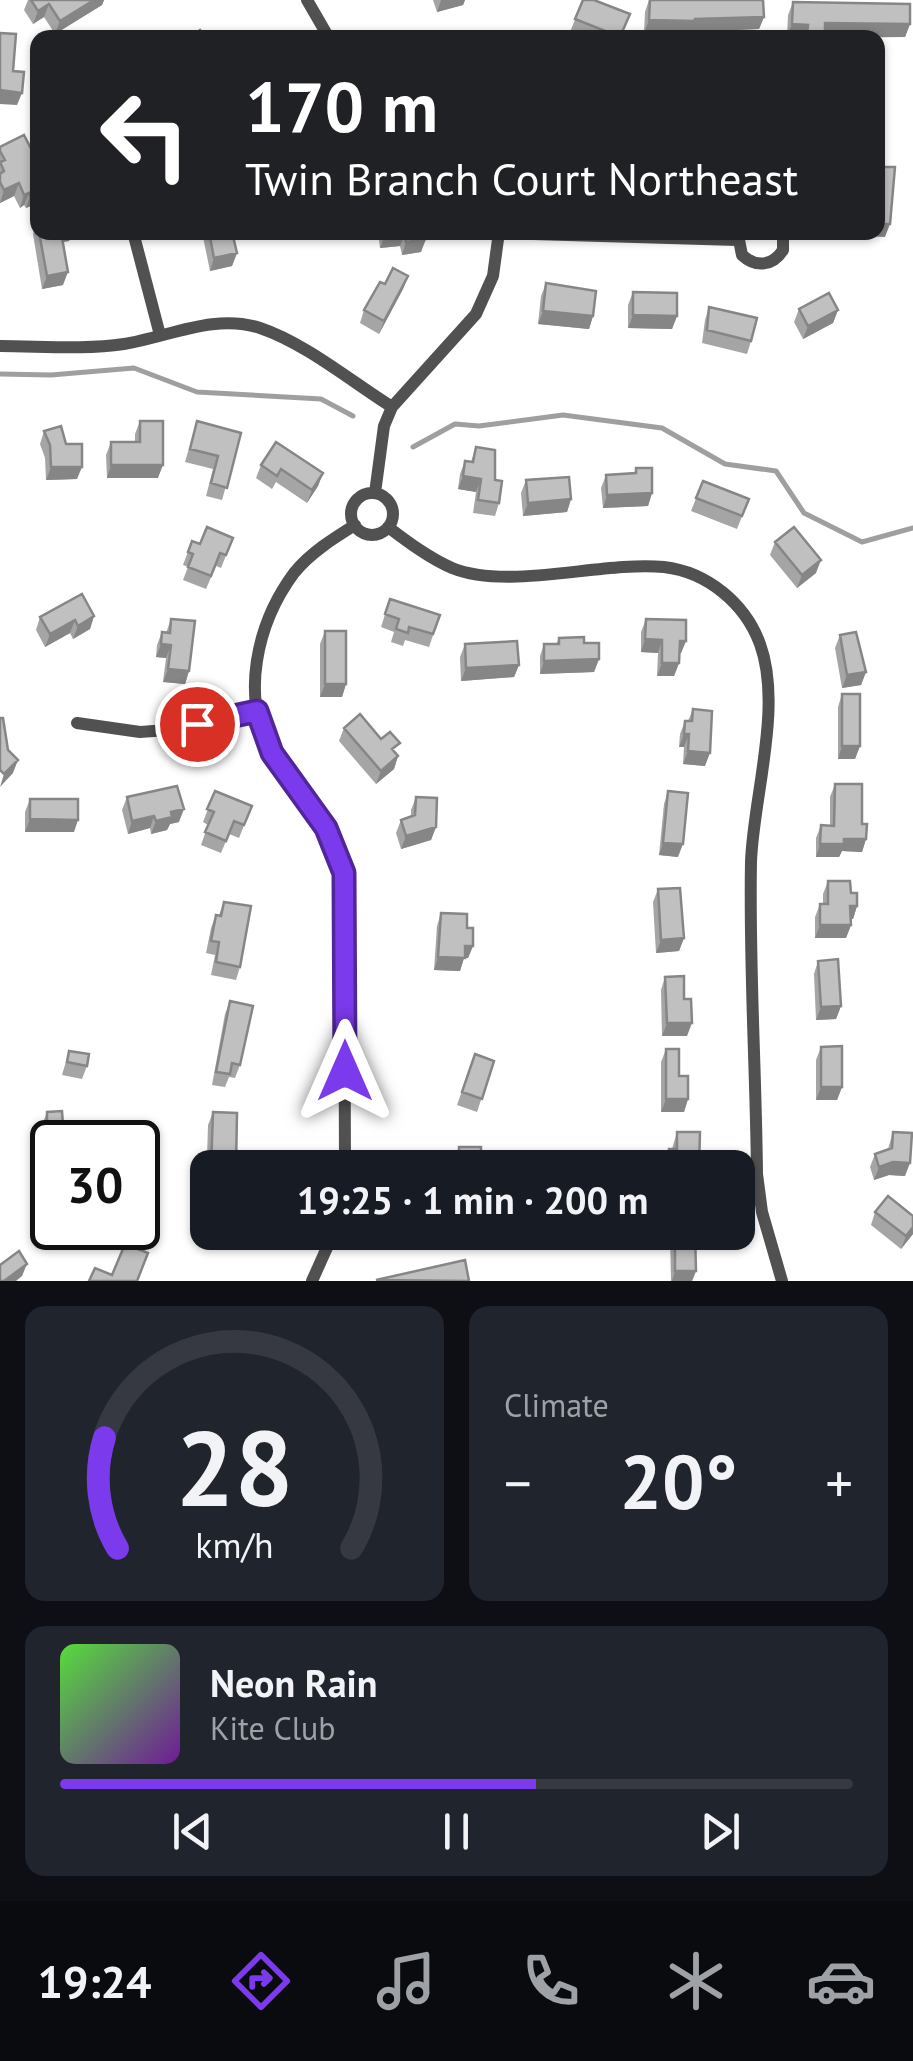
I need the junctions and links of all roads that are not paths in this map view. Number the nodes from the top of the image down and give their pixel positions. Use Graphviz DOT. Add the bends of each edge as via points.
graph roads {
  1 [pos="307,0"];
  2 [pos="324,30"];
  3 [pos="135,240"];
  4 [pos="498,240"];
  5 [pos="739,240"];
  6 [pos="782,240"];
  7 [pos="160,335"];
  8 [pos="0,346"];
  9 [pos="392,407"];
  10 [pos="375,493"];
  11 [pos="355,526"];
  12 [pos="388,528"];
  13 [pos="257,711"];
  14 [pos="76,724"];
  15 [pos="345,1150"];
  16 [pos="326,1250"];
  17 [pos="312,1281"];
  18 [pos="782,1281"];
  1 -- 2 [label="street"];
  3 -- 7 [label="street"];
  4 -- 9 [label="street" via="493,276 476,314"];
  5 -- 6 [label="street" via="742,256 764,264 783,250"];
  7 -- 8 [label="street" via="122,344"];
  7 -- 9 [label="street" via="219,323 259,328"];
  9 -- 10 [label="street"];
  10 -- 11 [label="street" via="356,501"];
  10 -- 12 [label="street" via="393,507"];
  11 -- 12 [label="street" via="371,534"];
  11 -- 13 [label="street" via="296,570 273,607 257,658"];
  12 -- 18 [label="street" via="470,574 669,568 710,583 748,620 766,672 751,859 758,1174"];
  13 -- 14 [label="street" via="140,732"];
  13 -- 15 [label="street" via="272,753 326,828 344,873"];
  16 -- 17 [label="street"];
}
